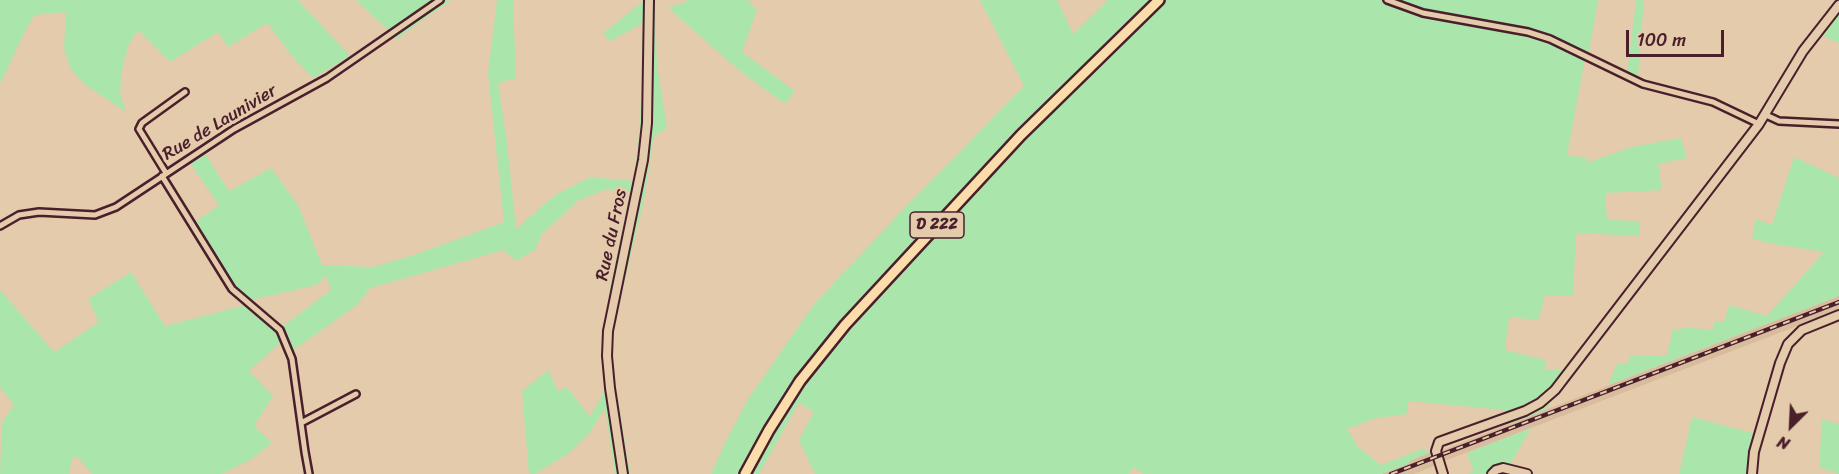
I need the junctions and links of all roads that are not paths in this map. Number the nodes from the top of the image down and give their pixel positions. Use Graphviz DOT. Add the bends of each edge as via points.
graph roads {
  1 [pos="440,0"];
  2 [pos="649,0"];
  3 [pos="1159,0"];
  4 [pos="1387,0"];
  5 [pos="1839,5"];
  6 [pos="185,92"];
  7 [pos="1766,115"];
  8 [pos="1759,124"];
  9 [pos="1839,124"];
  10 [pos="164,174"];
  11 [pos="0,226"];
  12 [pos="1839,315"];
  13 [pos="356,394"];
  14 [pos="301,423"];
  15 [pos="309,474"];
  16 [pos="623,474"];
  17 [pos="745,474"];
  18 [pos="1443,474"];
  19 [pos="1492,474"];
  20 [pos="1527,474"];
  21 [pos="1752,474"];
  1 -- 10 [label="street, Rue de Launivier" via="327,78 234,129"];
  2 -- 16 [label="street, Rue du Fros" via="643,160 608,331 610,388"];
  3 -- 17 [label="highway, D 222" via="1021,135 845,325 800,381"];
  4 -- 8 [label="street" via="1423,13 1550,39 1643,84 1713,102"];
  5 -- 7 [label="street" via="1803,51"];
  6 -- 10 [label="street" via="139,129"];
  7 -- 8 [label="street"];
  7 -- 9 [label="street" via="1779,121"];
  8 -- 18 [label="street" via="1555,390 1525,411 1441,440 1436,447"];
  10 -- 11 [label="street, Rue de Launivier" via="116,207 95,215 39,212 19,215"];
  10 -- 14 [label="street" via="232,289 280,330 292,359"];
  12 -- 21 [label="street" via="1802,330 1788,344 1754,453"];
  13 -- 14 [label="street"];
  14 -- 15 [label="street"];
  19 -- 20 [label="street" via="1503,468"];
}
